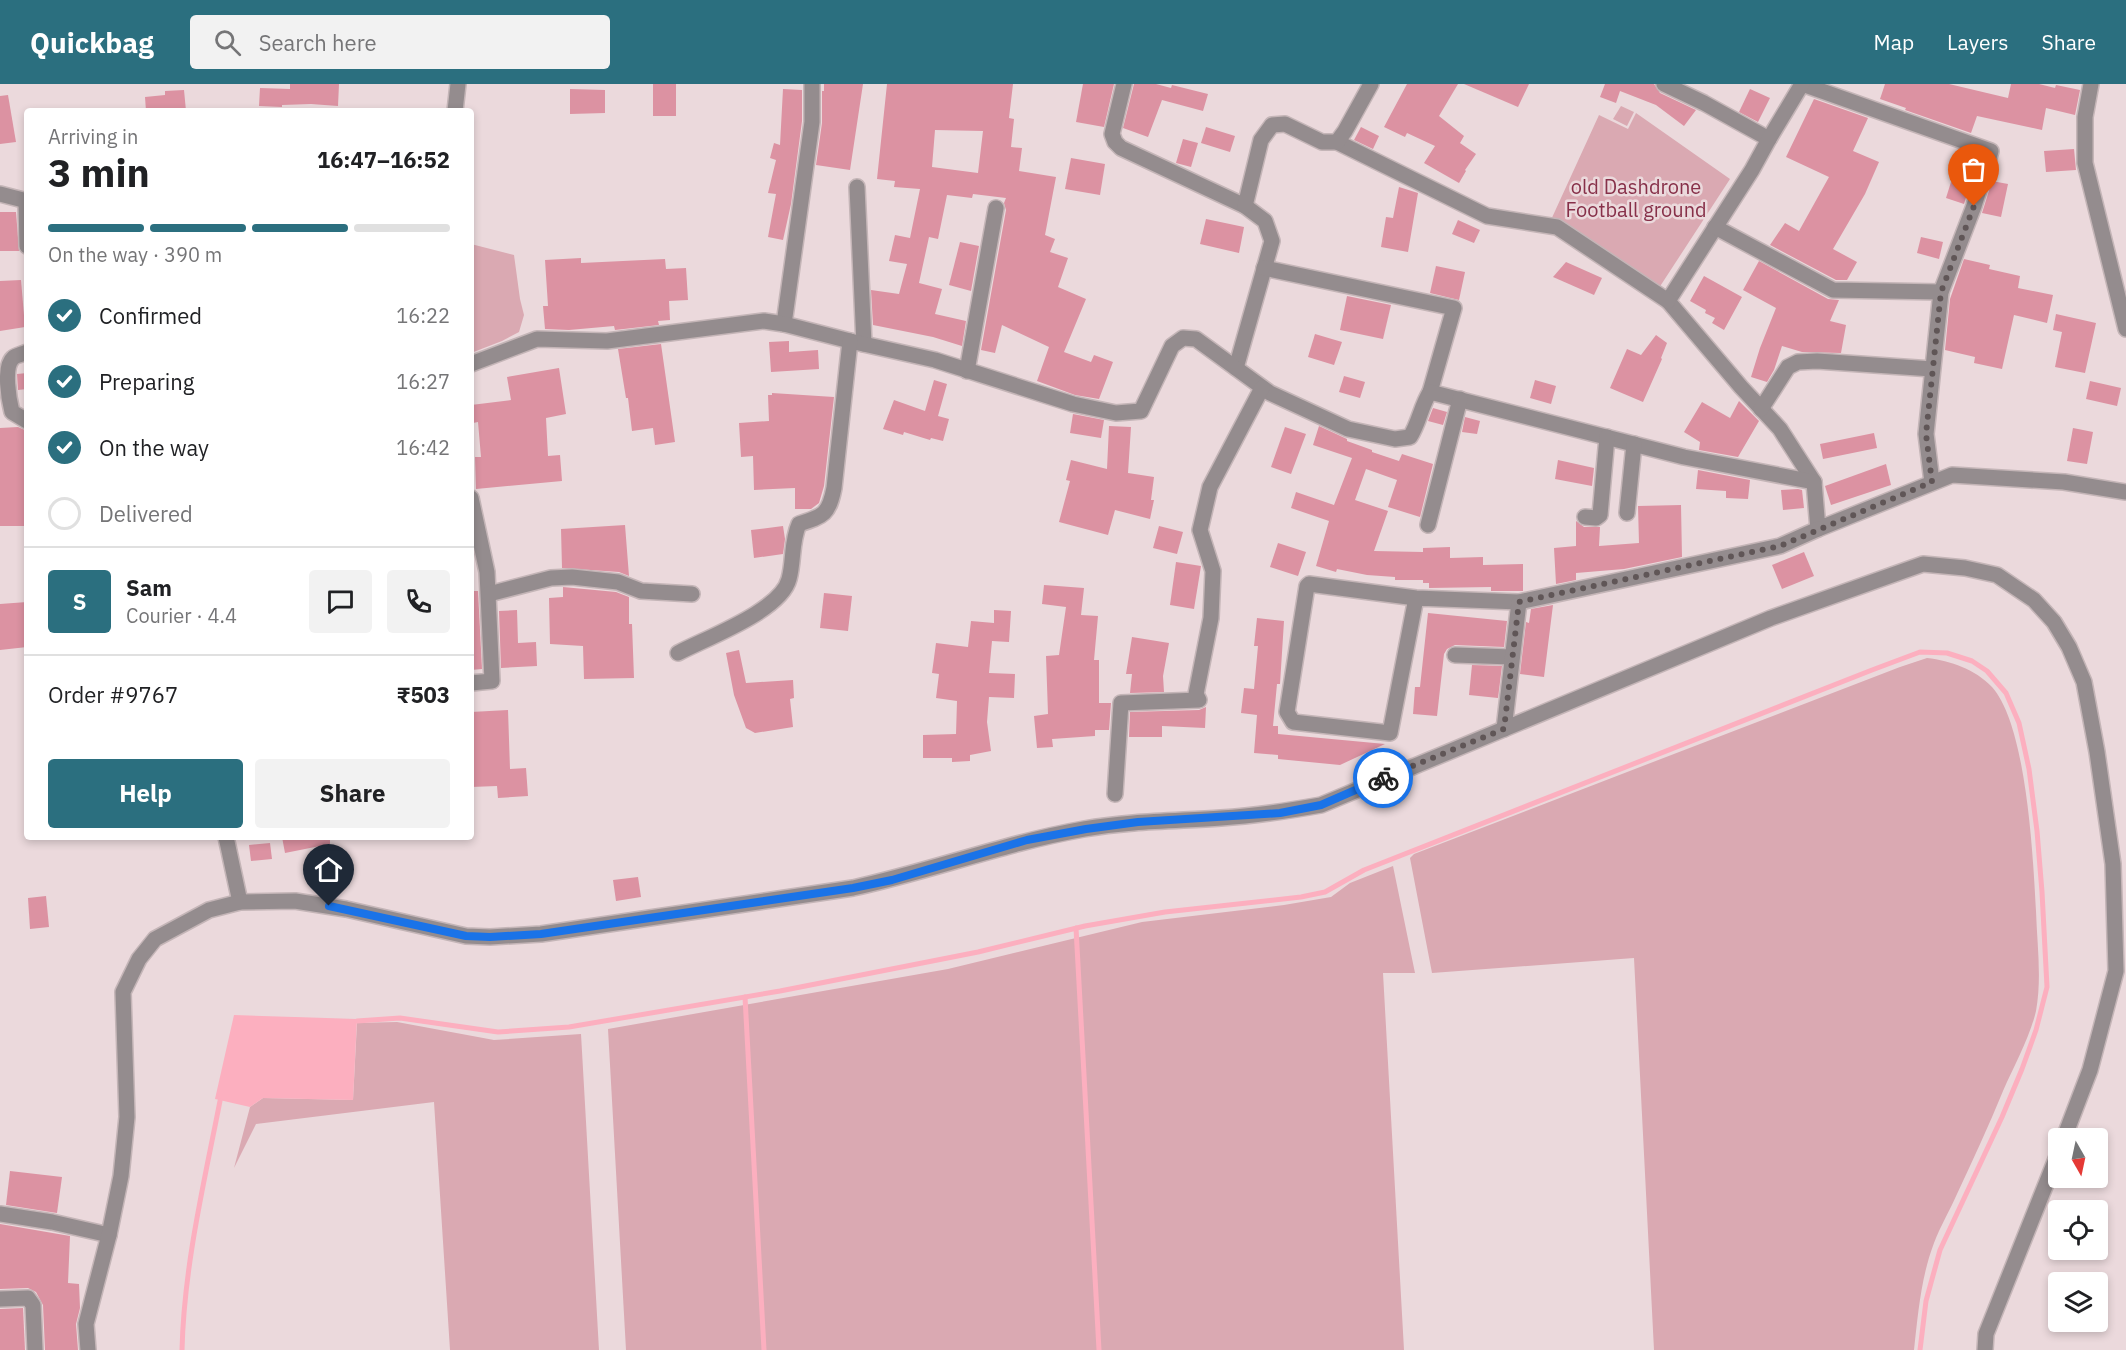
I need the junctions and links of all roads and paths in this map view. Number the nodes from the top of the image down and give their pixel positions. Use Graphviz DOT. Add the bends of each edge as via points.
graph roads {
  1 [pos="458,84"];
  2 [pos="812,84"];
  3 [pos="1124,84"];
  4 [pos="1371,84"];
  5 [pos="1664,84"];
  6 [pos="1802,84"];
  7 [pos="2091,84"];
  8 [pos="455,108"];
  9 [pos="1768,139"];
  10 [pos="1337,142"];
  11 [pos="857,187"];
  12 [pos="0,194"];
  13 [pos="24,200"];
  14 [pos="1245,206"];
  15 [pos="996,208"];
  16 [pos="1715,227"];
  17 [pos="1264,268"];
  18 [pos="1941,292"];
  19 [pos="1668,301"];
  20 [pos="783,324"];
  21 [pos="2126,329"];
  22 [pos="857,343"];
  23 [pos="24,353"];
  24 [pos="474,366"];
  25 [pos="1236,368"];
  26 [pos="1932,369"];
  27 [pos="967,371"];
  28 [pos="1262,388"];
  29 [pos="1430,392"];
  30 [pos="1460,399"];
  31 [pos="1761,409"];
  32 [pos="24,419"];
  33 [pos="1607,437"];
  34 [pos="1634,444"];
  35 [pos="1815,482"];
  36 [pos="1932,482"];
  37 [pos="2126,492"];
  38 [pos="474,512"];
  39 [pos="1627,513"];
  40 [pos="1585,517"];
  41 [pos="1428,525"];
  42 [pos="1818,529"];
  43 [pos="489,594"];
  44 [pos="692,594"];
  45 [pos="1416,598"];
  46 [pos="1519,602"];
  47 [pos="678,653"];
  48 [pos="1455,655"];
  49 [pos="1512,657"];
  50 [pos="474,683"];
  51 [pos="1504,729"];
  52 [pos="1115,794"];
  53 [pos="227,840"];
  54 [pos="240,902"];
  55 [pos="2068,1128"];
  56 [pos="2048,1179"];
  57 [pos="0,1214"];
  58 [pos="109,1235"];
  59 [pos="0,1299"];
  60 [pos="35,1350"];
  61 [pos="88,1350"];
  62 [pos="1985,1350"];
  1 -- 8 [label="street"];
  2 -- 20 [label="street" via="812,122"];
  3 -- 14 [label="street" via="1112,134 1115,142"];
  4 -- 10 [label="street"];
  5 -- 9 [label="street"];
  6 -- 9 [label="street"];
  6 -- 18 [label="street" via="1991,151"];
  7 -- 21 [label="street" via="2085,117 2085,163"];
  9 -- 16 [label="street"];
  10 -- 14 [label="street" via="1322,142 1285,124 1272,125 1261,140"];
  10 -- 19 [label="street" via="1487,216 1557,227"];
  11 -- 22 [label="street"];
  12 -- 13 [label="street"];
  14 -- 17 [label="street" via="1265,222 1272,241"];
  15 -- 27 [label="street"];
  16 -- 18 [label="street" via="1833,290"];
  16 -- 19 [label="street"];
  17 -- 25 [label="street"];
  17 -- 29 [label="street" via="1454,308"];
  18 -- 26 [label="street"];
  19 -- 31 [label="street"];
  20 -- 22 [label="street"];
  20 -- 24 [label="street" via="764,321 607,341 537,339"];
  22 -- 27 [label="street"];
  22 -- 47 [label="street" via="831,506 819,518 800,525 794,536 789,580 780,597 726,631"];
  23 -- 32 [label="street" via="14,357 8,366 8,398 12,412"];
  25 -- 27 [label="street" via="1196,339 1183,338 1172,346 1140,411 1116,413 1073,404"];
  25 -- 28 [label="street"];
  26 -- 31 [label="street" via="1798,362 1788,367"];
  26 -- 36 [label="street" via="1926,434"];
  28 -- 29 [label="street" via="1348,429 1395,439 1410,437"];
  28 -- 52 [label="street" via="1210,487 1200,530 1213,571 1211,618 1196,694 1199,700 1121,703"];
  29 -- 30 [label="street"];
  30 -- 33 [label="street"];
  30 -- 41 [label="street"];
  31 -- 35 [label="street" via="1780,429"];
  33 -- 34 [label="street"];
  33 -- 40 [label="street" via="1600,515"];
  34 -- 35 [label="street"];
  34 -- 39 [label="street"];
  35 -- 42 [label="street"];
  36 -- 37 [label="street" via="1952,475 2064,482"];
  36 -- 42 [label="street"];
  38 -- 43 [label="street"];
  42 -- 46 [label="street" via="1780,546"];
  43 -- 44 [label="street" via="551,578 572,577 618,582 641,591"];
  43 -- 50 [label="street" via="492,681"];
  45 -- 45 [label="street" via="1309,584 1287,712 1290,720 1390,733"];
  45 -- 46 [label="street"];
  46 -- 49 [label="street"];
  48 -- 49 [label="street"];
  49 -- 51 [label="street"];
  51 -- 54 [label="street" via="1321,805 1280,813 1086,829 1027,840 853,888 541,934 466,936 306,903"];
  51 -- 55 [label="street" via="1772,618 1923,564 1997,575 2034,600 2064,638 2084,682 2113,864 2116,970 2090,1070"];
  53 -- 54 [label="street"];
  54 -- 58 [label="street" via="209,910 155,939 139,959 123,992 127,1117"];
  56 -- 62 [label="street" via="1986,1334"];
  57 -- 58 [label="street"];
  58 -- 61 [label="street" via="86,1323"];
  59 -- 60 [label="street" via="32,1301"];
}
